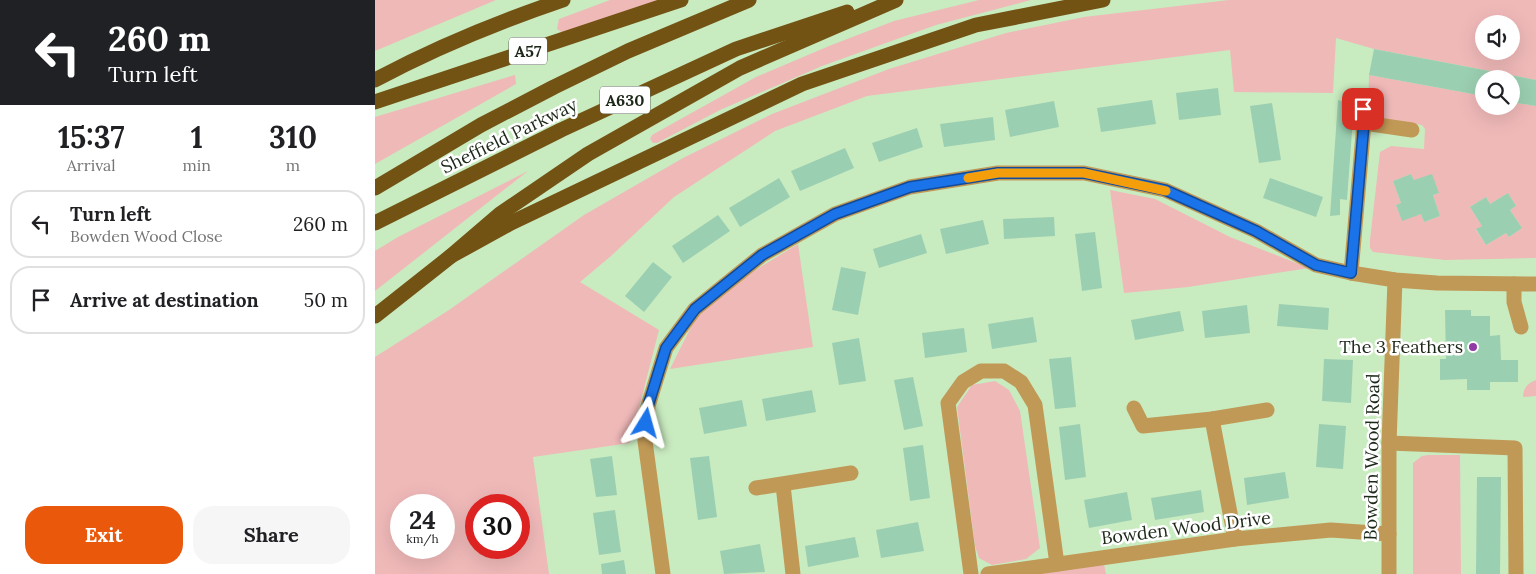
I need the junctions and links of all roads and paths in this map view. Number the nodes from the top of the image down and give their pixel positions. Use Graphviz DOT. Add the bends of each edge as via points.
graph roads {
  1 [pos="563,0"];
  2 [pos="681,0"];
  3 [pos="749,0"];
  4 [pos="885,0"];
  5 [pos="896,0"];
  6 [pos="1103,0"];
  7 [pos="375,80"];
  8 [pos="375,102"];
  9 [pos="1412,130"];
  10 [pos="375,188"];
  11 [pos="375,223"];
  12 [pos="451,256"];
  13 [pos="1351,273"];
  14 [pos="1395,280"];
  15 [pos="1514,284"];
  16 [pos="1536,284"];
  17 [pos="375,316"];
  18 [pos="1521,327"];
  19 [pos="1134,408"];
  20 [pos="1267,410"];
  21 [pos="1212,418"];
  22 [pos="1389,443"];
  23 [pos="851,473"];
  24 [pos="783,485"];
  25 [pos="756,488"];
  26 [pos="1389,534"];
  27 [pos="1235,539"];
  28 [pos="1057,564"];
  29 [pos="663,574"];
  30 [pos="793,574"];
  31 [pos="971,574"];
  32 [pos="988,574"];
  33 [pos="1389,574"];
  34 [pos="1516,574"];
  1 -- 7 [label="highway" via="415,59"];
  2 -- 8 [label="highway, A57"];
  3 -- 10 [label="highway, Sheffield Parkway / A630" via="554,86"];
  4 -- 11 [label="highway, Sheffield Parkway / A630" via="736,49 561,130"];
  5 -- 12 [label="highway" via="740,68 588,154 499,214"];
  6 -- 12 [label="highway" via="976,25 802,84 511,223"];
  9 -- 13 [label="street" via="1363,116"];
  12 -- 17 [label="highway"];
  13 -- 14 [label="street"];
  13 -- 29 [label="street" via="1316,265 1256,231 1165,190 1084,173 998,173 910,187 835,214 762,255 695,309 666,348 648,406 645,441"];
  14 -- 15 [label="street"];
  14 -- 22 [label="street, Bowden Wood Road"];
  15 -- 16 [label="street"];
  15 -- 18 [label="street" via="1514,302"];
  19 -- 21 [label="street" via="1143,426"];
  20 -- 21 [label="street"];
  21 -- 27 [label="street"];
  22 -- 26 [label="street, Bowden Wood Road"];
  22 -- 34 [label="street" via="1515,448"];
  23 -- 24 [label="street"];
  24 -- 25 [label="street"];
  24 -- 30 [label="street"];
  26 -- 27 [label="street, Bowden Wood Drive" via="1331,530"];
  26 -- 33 [label="street, Bowden Wood Road"];
  27 -- 28 [label="street, Bowden Wood Drive"];
  28 -- 31 [label="street" via="1035,405 1021,382 1004,371 981,371 963,382 948,403"];
  28 -- 32 [label="street, Bowden Wood Drive"];
}
